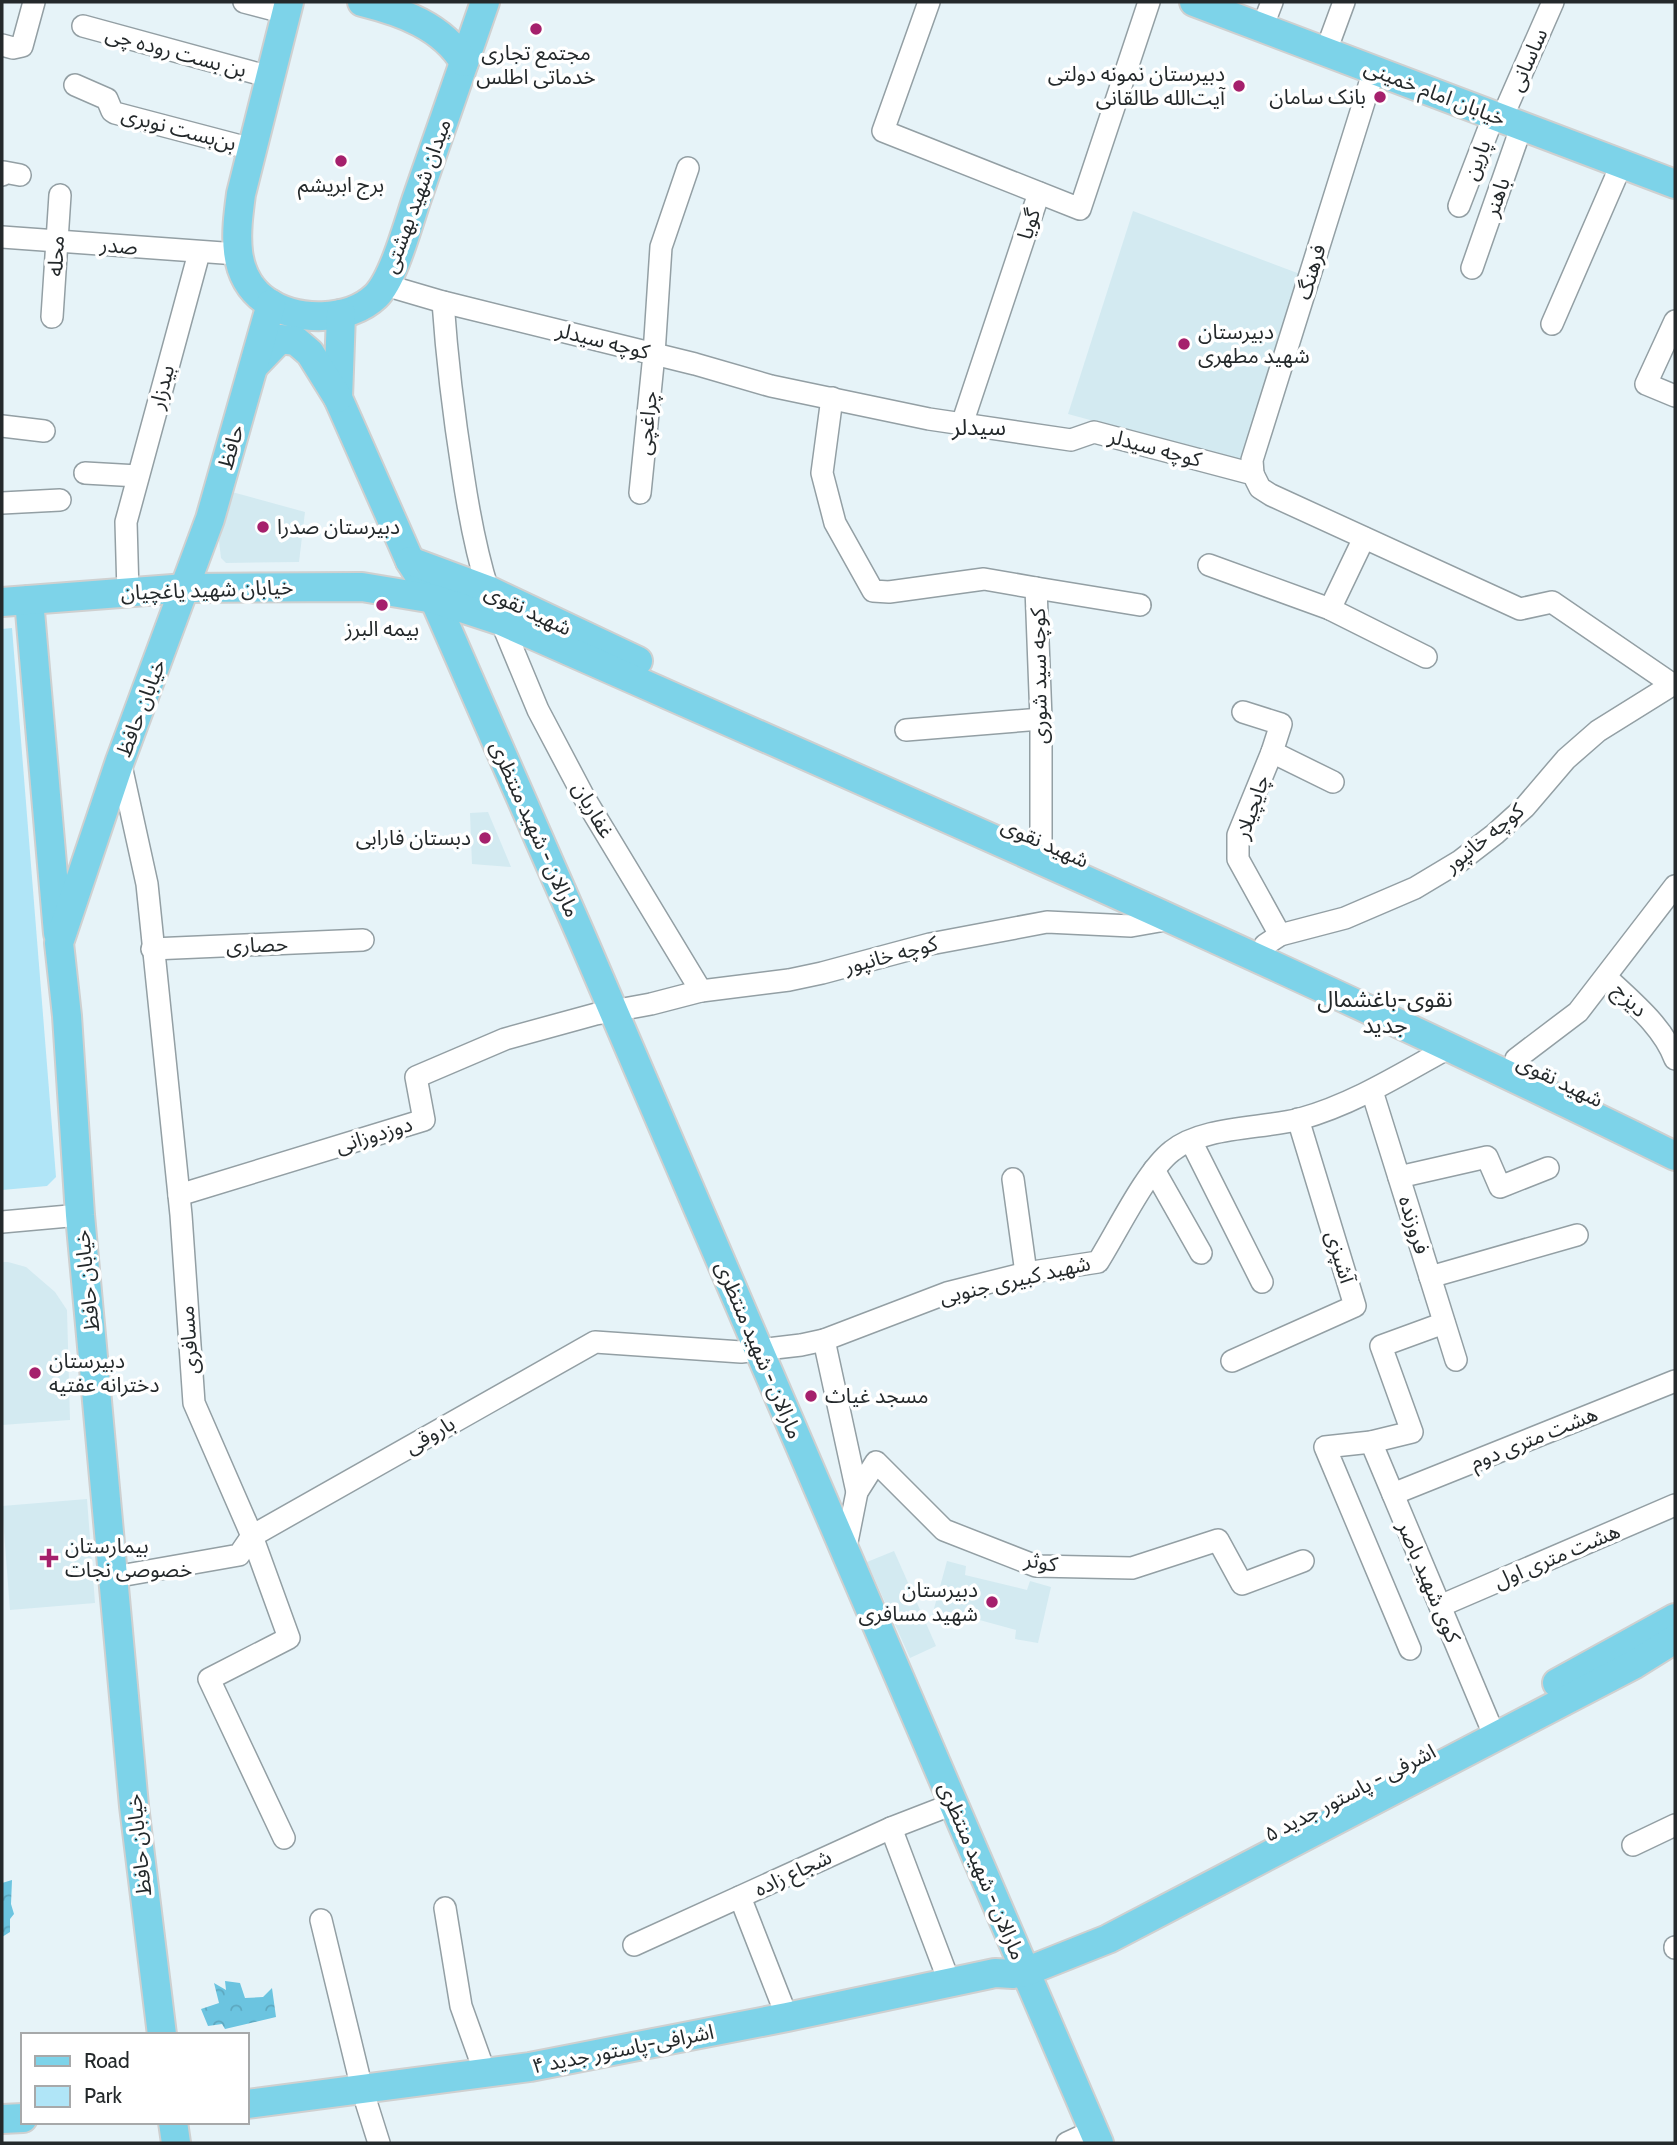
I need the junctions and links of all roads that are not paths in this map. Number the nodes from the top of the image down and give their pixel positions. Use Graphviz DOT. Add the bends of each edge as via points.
graph roads {
  1 [pos="34,2"];
  2 [pos="244,2"];
  3 [pos="362,2"];
  4 [pos="485,2"];
  5 [pos="929,2"];
  6 [pos="1149,2"];
  7 [pos="1194,2"];
  8 [pos="1344,2"];
  9 [pos="1553,2"];
  10 [pos="290,6"];
  11 [pos="1267,15"];
  12 [pos="83,26"];
  13 [pos="2,45"];
  14 [pos="1326,51"];
  15 [pos="464,62"];
  16 [pos="1374,70"];
  17 [pos="270,78"];
  18 [pos="75,85"];
  19 [pos="1506,120"];
  20 [pos="252,149"];
  21 [pos="1622,163"];
  22 [pos="688,168"];
  23 [pos="1675,184"];
  24 [pos="1039,193"];
  25 [pos="60,195"];
  26 [pos="1459,206"];
  27 [pos="2,237"];
  28 [pos="56,241"];
  29 [pos="199,253"];
  30 [pos="237,254"];
  31 [pos="1472,268"];
  32 [pos="385,285"];
  33 [pos="443,302"];
  34 [pos="271,304"];
  35 [pos="341,314"];
  36 [pos="52,317"];
  37 [pos="1675,321"];
  38 [pos="1552,324"];
  39 [pos="654,354"];
  40 [pos="253,367"];
  41 [pos="1675,396"];
  42 [pos="338,398"];
  43 [pos="832,398"];
  44 [pos="962,424"];
  45 [pos="2,426"];
  46 [pos="44,431"];
  47 [pos="85,473"];
  48 [pos="1253,474"];
  49 [pos="138,476"];
  50 [pos="639,493"];
  51 [pos="60,500"];
  52 [pos="2,503"];
  53 [pos="1363,538"];
  54 [pos="410,561"];
  55 [pos="1209,565"];
  56 [pos="186,588"];
  57 [pos="1036,588"];
  58 [pos="488,590"];
  59 [pos="128,593"];
  60 [pos="423,596"];
  61 [pos="15,601"];
  62 [pos="1140,606"];
  63 [pos="1329,609"];
  64 [pos="501,621"];
  65 [pos="1426,657"];
  66 [pos="1674,684"];
  67 [pos="1243,712"];
  68 [pos="1041,719"];
  69 [pos="906,730"];
  70 [pos="1272,752"];
  71 [pos="120,761"];
  72 [pos="1333,782"];
  73 [pos="1041,841"];
  74 [pos="1675,886"];
  75 [pos="1171,919"];
  76 [pos="362,940"];
  77 [pos="1272,940"];
  78 [pos="59,943"];
  79 [pos="152,949"];
  80 [pos="1606,977"];
  81 [pos="701,991"];
  82 [pos="605,1012"];
  83 [pos="1450,1047"];
  84 [pos="1517,1059"];
  85 [pos="1675,1059"];
  86 [pos="1372,1091"];
  87 [pos="1298,1119"];
  88 [pos="1675,1137"];
  89 [pos="1191,1142"];
  90 [pos="1675,1156"];
  91 [pos="1548,1168"];
  92 [pos="1154,1170"];
  93 [pos="1399,1177"];
  94 [pos="1013,1179"];
  95 [pos="179,1195"];
  96 [pos="80,1216"];
  97 [pos="2,1222"];
  98 [pos="1577,1235"];
  99 [pos="1201,1253"];
  100 [pos="1026,1273"];
  101 [pos="1430,1278"];
  102 [pos="1262,1282"];
  103 [pos="1444,1323"];
  104 [pos="824,1340"];
  105 [pos="759,1349"];
  106 [pos="1456,1360"];
  107 [pos="1232,1362"];
  108 [pos="1675,1381"];
  109 [pos="1371,1442"];
  110 [pos="857,1492"];
  111 [pos="1393,1494"];
  112 [pos="1675,1505"];
  113 [pos="252,1536"];
  114 [pos="845,1552"];
  115 [pos="1303,1561"];
  116 [pos="114,1577"];
  117 [pos="1440,1606"];
  118 [pos="1675,1625"];
  119 [pos="1410,1649"];
  120 [pos="1491,1729"];
  121 [pos="953,1804"];
  122 [pos="1675,1825"];
  123 [pos="891,1828"];
  124 [pos="284,1838"];
  125 [pos="1633,1845"];
  126 [pos="740,1897"];
  127 [pos="445,1908"];
  128 [pos="321,1920"];
  129 [pos="634,1945"];
  130 [pos="1023,1966"];
  131 [pos="950,1984"];
  132 [pos="787,2017"];
  133 [pos="162,2033"];
  134 [pos="485,2073"];
  135 [pos="362,2089"];
  136 [pos="248,2104"];
  137 [pos="21,2118"];
  138 [pos="2,2119"];
  139 [pos="173,2124"];
  140 [pos="1096,2137"];
  141 [pos="176,2143"];
  142 [pos="379,2143"];
  143 [pos="1067,2143"];
  1 -- 13 [label="street" via="22,46"];
  2 -- 10 [label="street"];
  3 -- 15 [label="main road" via="433,29"];
  4 -- 15 [label="main road, میدان شهید بهشتی"];
  5 -- 24 [label="street" via="883,131"];
  6 -- 24 [label="street, گویا" via="1080,209"];
  7 -- 11 [label="main road, خیابان امام خمینی"];
  8 -- 14 [label="street"];
  9 -- 19 [label="street, ساسانی"];
  10 -- 17 [label="main road, میدان شهید بهشتی"];
  11 -- 14 [label="main road, خیابان امام خمینی"];
  12 -- 17 [label="street, بن بست روده چی"];
  14 -- 16 [label="main road, خیابان امام خمینی"];
  15 -- 32 [label="main road, میدان شهید بهشتی"];
  16 -- 19 [label="main road, خیابان امام خمینی"];
  16 -- 48 [label="street, فرهنگ" via="1252,460"];
  17 -- 20 [label="main road, میدان شهید بهشتی"];
  18 -- 20 [label="street, بن‌بست نوبری" via="107,99 115,113"];
  19 -- 21 [label="main road, خیابان امام خمینی"];
  19 -- 26 [label="street, پارین"];
  19 -- 31 [label="street, باهنر"];
  20 -- 30 [label="main road, میدان شهید بهشتی" via="241,194"];
  21 -- 23 [label="main road, خیابان امام خمینی"];
  21 -- 38 [label="street"];
  22 -- 39 [label="street, چراغچی" via="661,247"];
  24 -- 44 [label="street, گویا"];
  25 -- 28 [label="street, محله"];
  27 -- 28 [label="street, صدر"];
  28 -- 29 [label="street, صدر"];
  28 -- 36 [label="street, محله"];
  29 -- 30 [label="street, صدر"];
  29 -- 49 [label="street, بیدزار"];
  30 -- 34 [label="main road, میدان شهید بهشتی" via="249,283"];
  32 -- 33 [label="street, کوچه سیدلر"];
  32 -- 35 [label="main road, میدان شهید بهشتی" via="367,303"];
  33 -- 39 [label="street, کوچه سیدلر"];
  33 -- 58 [label="street" via="450,388 475,552"];
  34 -- 35 [label="main road, میدان شهید بهشتی" via="296,314"];
  34 -- 40 [label="main road, حافظ"];
  35 -- 42 [label="main road"];
  37 -- 41 [label="street" via="1646,384"];
  39 -- 43 [label="street, کوچه سیدلر"];
  39 -- 50 [label="street, چراغچی"];
  40 -- 42 [label="main road, مارالان - شهید منتظری" via="280,339 296,341 310,353"];
  40 -- 56 [label="main road, حافظ"];
  42 -- 54 [label="main road, مارالان - شهید منتظری"];
  43 -- 44 [label="street, کوچه سیدلر"];
  43 -- 57 [label="street, کوچه سید شوری" via="822,473 835,523 873,591 984,579"];
  44 -- 48 [label="street, کوچه سیدلر" via="1071,440 1094,432"];
  45 -- 46 [label="street"];
  47 -- 49 [label="street"];
  48 -- 53 [label="street" via="1260,488 1271,495"];
  49 -- 59 [label="street, بیدزار" via="119,522"];
  51 -- 52 [label="street"];
  53 -- 63 [label="street"];
  53 -- 66 [label="street" via="1520,609 1552,602"];
  54 -- 58 [label="main road, شهید نقوی"];
  54 -- 60 [label="main road, مارالان - شهید منتظری"];
  55 -- 63 [label="street"];
  56 -- 59 [label="main road, خیابان شهید یاغچیان"];
  56 -- 60 [label="main road, خیابان شهید یاغچیان" via="362,587"];
  56 -- 71 [label="main road, خیابان حافظ"];
  57 -- 62 [label="street"];
  57 -- 68 [label="street, کوچه سید شوری"];
  58 -- 73 [label="main road, شهید نقوی" via="697,689"];
  59 -- 61 [label="main road, خیابان شهید یاغچیان"];
  60 -- 64 [label="main road, شهید نقوی"];
  60 -- 82 [label="main road, مارالان - شهید منتظری"];
  61 -- 78 [label="main road"];
  63 -- 65 [label="street"];
  64 -- 75 [label="main road, شهید نقوی"];
  64 -- 81 [label="street, غفاریان" via="538,710 585,799"];
  66 -- 77 [label="street, کوچه خانپور" via="1598,731 1566,759 1525,807 1460,861 1415,888 1345,918"];
  67 -- 70 [label="street, چایچیلار" via="1281,724"];
  68 -- 69 [label="street"];
  68 -- 73 [label="street, کوچه سید شوری"];
  70 -- 72 [label="street, چایچیلار"];
  70 -- 77 [label="street, چایچیلار" via="1238,835 1238,859"];
  71 -- 78 [label="main road, خیابان حافظ"];
  71 -- 79 [label="street, مسافری" via="147,884"];
  73 -- 77 [label="main road, شهید نقوی"];
  74 -- 80 [label="street"];
  75 -- 81 [label="street, کوچه خانپور" via="1131,926 1047,922 930,944 789,980"];
  75 -- 83 [label="main road, شهید نقوی"];
  76 -- 79 [label="street, حصاری"];
  77 -- 84 [label="main road, شهید نقوی"];
  78 -- 96 [label="main road, خیابان حافظ"];
  79 -- 95 [label="street, مسافری"];
  80 -- 84 [label="street" via="1578,1012"];
  80 -- 85 [label="street, دیزج" via="1645,1014"];
  81 -- 82 [label="street, کوچه خانپور"];
  82 -- 95 [label="street, دوزدوزانی" via="505,1039 416,1077 424,1120"];
  82 -- 105 [label="main road, مارالان - شهید منتظری"];
  83 -- 86 [label="street, شهید کبیری جنوبی"];
  83 -- 90 [label="main road, شهید نقوی"];
  84 -- 88 [label="main road, شهید نقوی"];
  86 -- 87 [label="street, شهید کبیری جنوبی"];
  86 -- 93 [label="street, فروزنده"];
  87 -- 89 [label="street, شهید کبیری جنوبی" via="1209,1133"];
  87 -- 107 [label="street, آشپزی" via="1355,1306"];
  89 -- 92 [label="street, شهید کبیری جنوبی" via="1172,1150"];
  89 -- 102 [label="street"];
  91 -- 93 [label="street" via="1500,1187 1487,1157"];
  92 -- 99 [label="street"];
  92 -- 100 [label="street, شهید کبیری جنوبی" via="1098,1262"];
  93 -- 101 [label="street, فروزنده"];
  94 -- 100 [label="street"];
  95 -- 113 [label="street, مسافری" via="194,1403"];
  96 -- 97 [label="street"];
  96 -- 116 [label="main road, خیابان حافظ"];
  98 -- 101 [label="street"];
  100 -- 104 [label="street, شهید کبیری جنوبی" via="947,1293"];
  101 -- 103 [label="street, فروزنده"];
  103 -- 106 [label="street, فروزنده"];
  103 -- 109 [label="street" via="1381,1346 1412,1432"];
  104 -- 105 [label="street, شهید کبیری جنوبی"];
  104 -- 110 [label="street"];
  105 -- 113 [label="street, باروقی" via="741,1352 595,1342"];
  105 -- 114 [label="main road, مارالان - شهید منتظری"];
  108 -- 111 [label="street, هشت متری دوم"];
  109 -- 111 [label="street, کوی شهید باصر"];
  109 -- 119 [label="street" via="1325,1447"];
  110 -- 114 [label="street, کوثر"];
  110 -- 115 [label="street, کوثر" via="876,1462 944,1530 1036,1566 1132,1568 1218,1541 1242,1584"];
  111 -- 117 [label="street, کوی شهید باصر"];
  112 -- 117 [label="street, هشت متری اول"];
  113 -- 116 [label="street, باروقی" via="239,1555"];
  113 -- 124 [label="street, مسافری" via="289,1639 209,1679"];
  114 -- 121 [label="main road, مارالان - شهید منتظری"];
  116 -- 133 [label="main road, خیابان حافظ"];
  117 -- 120 [label="street, کوی شهید باصر"];
  118 -- 120 [label="main road, اشرفی - پاستور جدید ۵" via="1635,1664"];
  120 -- 130 [label="main road, اشرفی - پاستور جدید ۵" via="1108,1939"];
  121 -- 123 [label="street, شجاع زاده"];
  121 -- 130 [label="main road, مارالان - شهید منتظری"];
  122 -- 125 [label="street"];
  123 -- 126 [label="street, شجاع زاده"];
  123 -- 131 [label="street"];
  126 -- 129 [label="street, شجاع زاده"];
  126 -- 132 [label="street"];
  127 -- 134 [label="street" via="461,2006"];
  128 -- 135 [label="street"];
  130 -- 131 [label="main road, اشرافی-پاستور جدید ۴" via="1013,1974 995,1973"];
  130 -- 140 [label="main road, مارالان - شهید منتظری"];
  131 -- 132 [label="main road, اشرافی-پاستور جدید ۴"];
  132 -- 134 [label="main road, اشرافی-پاستور جدید ۴"];
  134 -- 135 [label="main road, اشرافی-پاستور جدید ۴"];
  135 -- 136 [label="main road, اشرافی-پاستور جدید ۴"];
  135 -- 142 [label="street"];
  137 -- 138 [label="main road"];
  139 -- 141 [label="main road"];
  140 -- 143 [label="street"];
}
